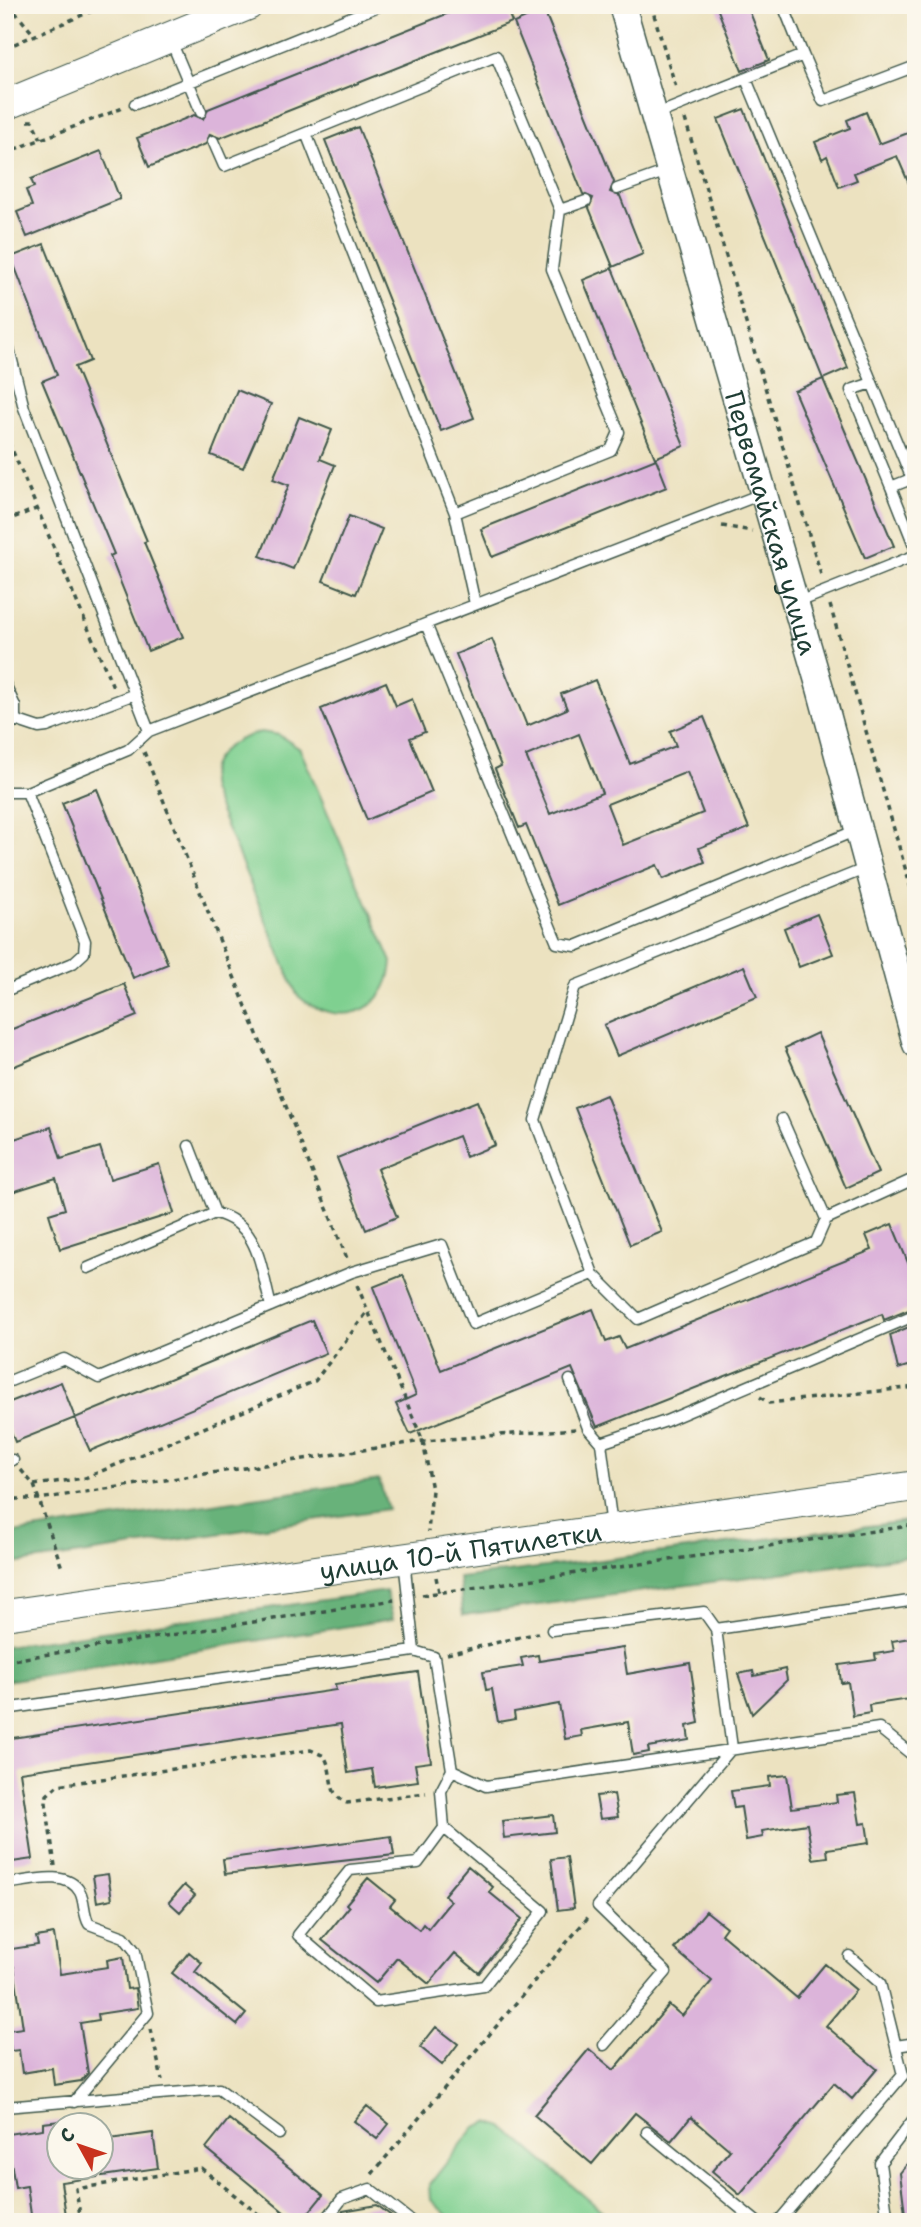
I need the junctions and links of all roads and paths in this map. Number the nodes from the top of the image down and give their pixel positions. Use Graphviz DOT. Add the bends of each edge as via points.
graph roads {
  1 [pos="7,5"];
  2 [pos="106,5"];
  3 [pos="196,5"];
  4 [pos="381,5"];
  5 [pos="622,5"];
  6 [pos="651,5"];
  7 [pos="783,5"];
  8 [pos="241,7"];
  9 [pos="166,28"];
  10 [pos="35,36"];
  11 [pos="5,48"];
  12 [pos="803,55"];
  13 [pos="916,66"];
  14 [pos="746,79"];
  15 [pos="188,82"];
  16 [pos="5,83"];
  17 [pos="135,104"];
  18 [pos="681,104"];
  19 [pos="201,112"];
  20 [pos="13,113"];
  21 [pos="655,115"];
  22 [pos="306,133"];
  23 [pos="41,140"];
  24 [pos="213,141"];
  25 [pos="5,153"];
  26 [pos="672,169"];
  27 [pos="617,189"];
  28 [pos="586,201"];
  29 [pos="560,210"];
  30 [pos="5,333"];
  31 [pos="872,383"];
  32 [pos="5,433"];
  33 [pos="914,478"];
  34 [pos="891,487"];
  35 [pos="764,493"];
  36 [pos="36,509"];
  37 [pos="455,513"];
  38 [pos="5,521"];
  39 [pos="721,526"];
  40 [pos="761,533"];
  41 [pos="916,552"];
  42 [pos="826,591"];
  43 [pos="796,603"];
  44 [pos="475,604"];
  45 [pos="425,624"];
  46 [pos="5,684"];
  47 [pos="135,694"];
  48 [pos="119,700"];
  49 [pos="15,720"];
  50 [pos="5,730"];
  51 [pos="149,731"];
  52 [pos="140,741"];
  53 [pos="5,792"];
  54 [pos="27,792"];
  55 [pos="860,829"];
  56 [pos="869,867"];
  57 [pos="916,906"];
  58 [pos="5,991"];
  59 [pos="913,1026"];
  60 [pos="782,1119"];
  61 [pos="189,1146"];
  62 [pos="916,1178"];
  63 [pos="215,1213"];
  64 [pos="826,1219"];
  65 [pos="88,1268"];
  66 [pos="352,1272"];
  67 [pos="593,1274"];
  68 [pos="271,1306"];
  69 [pos="368,1311"];
  70 [pos="916,1315"];
  71 [pos="570,1380"];
  72 [pos="5,1383"];
  73 [pos="747,1387"];
  74 [pos="916,1387"];
  75 [pos="588,1428"];
  76 [pos="423,1441"];
  77 [pos="600,1443"];
  78 [pos="9,1461"];
  79 [pos="34,1485"];
  80 [pos="916,1486"];
  81 [pos="5,1499"];
  82 [pos="39,1499"];
  83 [pos="916,1525"];
  84 [pos="612,1529"];
  85 [pos="418,1556"];
  86 [pos="62,1568"];
  87 [pos="439,1592"];
  88 [pos="410,1597"];
  89 [pos="916,1600"];
  90 [pos="5,1615"];
  91 [pos="716,1629"];
  92 [pos="552,1630"];
  93 [pos="414,1651"];
  94 [pos="434,1657"];
  95 [pos="5,1661"];
  96 [pos="5,1709"];
  97 [pos="732,1748"];
  98 [pos="916,1758"];
  99 [pos="452,1770"];
  100 [pos="441,1791"];
  101 [pos="444,1828"];
  102 [pos="57,1878"];
  103 [pos="5,1884"];
  104 [pos="598,1906"];
  105 [pos="849,1956"];
  106 [pos="148,2013"];
  107 [pos="916,2043"];
  108 [pos="604,2045"];
  109 [pos="896,2046"];
  110 [pos="165,2094"];
  111 [pos="74,2102"];
  112 [pos="5,2107"];
  113 [pos="916,2116"];
  114 [pos="647,2132"];
  115 [pos="279,2134"];
  116 [pos="370,2189"];
  117 [pos="81,2222"];
  118 [pos="268,2222"];
  119 [pos="324,2222"];
  120 [pos="412,2222"];
  121 [pos="757,2222"];
  122 [pos="778,2222"];
  123 [pos="888,2222"];
  1 -- 10 [label="path"];
  2 -- 10 [label="path"];
  3 -- 9 [label="main road"];
  4 -- 15 [label="lane"];
  5 -- 21 [label="street, Первомайская улица"];
  6 -- 18 [label="path"];
  7 -- 12 [label="lane"];
  8 -- 9 [label="main road"];
  9 -- 15 [label="lane"];
  9 -- 16 [label="main road"];
  9 -- 20 [label="main road"];
  10 -- 11 [label="path"];
  12 -- 13 [label="lane" via="823,101"];
  12 -- 14 [label="lane"];
  14 -- 18 [label="lane"];
  14 -- 31 [label="lane"];
  15 -- 17 [label="lane"];
  15 -- 19 [label="lane"];
  17 -- 23 [label="path"];
  18 -- 21 [label="lane"];
  18 -- 42 [label="path"];
  20 -- 23 [label="path" via="32,121"];
  21 -- 26 [label="street, Первомайская улица"];
  22 -- 24 [label="lane" via="224,166"];
  22 -- 29 [label="lane" via="496,56"];
  22 -- 37 [label="lane"];
  23 -- 25 [label="path"];
  26 -- 27 [label="lane"];
  26 -- 35 [label="street, Первомайская улица"];
  28 -- 29 [label="lane"];
  29 -- 37 [label="lane" via="552,269 619,432 611,450"];
  30 -- 47 [label="lane" via="24,408"];
  31 -- 33 [label="lane"];
  31 -- 34 [label="lane" via="851,390"];
  32 -- 36 [label="path"];
  33 -- 34 [label="lane"];
  34 -- 41 [label="lane"];
  35 -- 43 [label="street, Первомайская улица"];
  35 -- 44 [label="lane"];
  36 -- 38 [label="path"];
  36 -- 48 [label="path"];
  37 -- 44 [label="lane"];
  39 -- 40 [label="path"];
  41 -- 42 [label="lane"];
  42 -- 43 [label="lane"];
  42 -- 57 [label="path"];
  43 -- 55 [label="street, Первомайская улица"];
  44 -- 45 [label="lane"];
  45 -- 51 [label="lane"];
  45 -- 55 [label="lane" via="557,943 576,946"];
  46 -- 49 [label="lane" via="15,706"];
  47 -- 48 [label="lane"];
  47 -- 51 [label="lane"];
  48 -- 49 [label="lane" via="47,727"];
  49 -- 50 [label="lane"];
  51 -- 52 [label="lane"];
  52 -- 54 [label="lane"];
  52 -- 66 [label="path"];
  53 -- 54 [label="lane"];
  54 -- 58 [label="lane" via="85,941 84,953 73,964"];
  55 -- 56 [label="street, Первомайская улица"];
  56 -- 59 [label="street, Первомайская улица"];
  56 -- 67 [label="lane" via="575,986 535,1119"];
  60 -- 64 [label="lane"];
  61 -- 63 [label="lane"];
  62 -- 64 [label="lane"];
  63 -- 65 [label="lane"];
  63 -- 68 [label="lane" via="230,1217 251,1234"];
  64 -- 67 [label="lane" via="816,1242 638,1319"];
  66 -- 67 [label="lane" via="442,1245 474,1324"];
  66 -- 68 [label="lane"];
  66 -- 69 [label="path"];
  68 -- 72 [label="lane" via="99,1378 64,1359"];
  69 -- 76 [label="path"];
  69 -- 79 [label="path" via="315,1381 85,1478"];
  70 -- 73 [label="lane"];
  71 -- 75 [label="lane"];
  73 -- 74 [label="path" via="769,1403"];
  73 -- 77 [label="lane"];
  75 -- 76 [label="path"];
  75 -- 77 [label="lane"];
  76 -- 82 [label="path"];
  76 -- 85 [label="path" via="432,1490 428,1537"];
  77 -- 84 [label="lane"];
  78 -- 79 [label="path"];
  79 -- 82 [label="path"];
  80 -- 84 [label="main road, улица 10-й Пятилетки"];
  81 -- 82 [label="path"];
  82 -- 86 [label="path"];
  83 -- 87 [label="path"];
  84 -- 85 [label="main road, улица 10-й Пятилетки"];
  85 -- 87 [label="path"];
  85 -- 88 [label="lane"];
  85 -- 90 [label="main road, улица 10-й Пятилетки"];
  87 -- 88 [label="path"];
  88 -- 93 [label="lane"];
  88 -- 95 [label="path"];
  89 -- 91 [label="lane"];
  91 -- 92 [label="lane" via="704,1612"];
  91 -- 97 [label="lane"];
  92 -- 94 [label="path"];
  93 -- 94 [label="lane"];
  93 -- 96 [label="lane"];
  94 -- 99 [label="lane"];
  97 -- 98 [label="lane" via="879,1728"];
  97 -- 99 [label="lane" via="486,1786"];
  97 -- 104 [label="lane"];
  99 -- 100 [label="lane"];
  100 -- 101 [label="lane"];
  100 -- 102 [label="path" via="347,1803 333,1791 324,1756 311,1751 58,1785 47,1795 46,1803"];
  101 -- 101 [label="lane" via="543,1911 484,1986 376,2002 298,1936 350,1870 418,1863"];
  102 -- 103 [label="lane"];
  102 -- 106 [label="lane" via="70,1881 80,1892 89,1924 124,1937 135,1951"];
  104 -- 108 [label="lane" via="666,1972"];
  104 -- 116 [label="path" via="370,2176"];
  105 -- 109 [label="lane" via="880,1983"];
  106 -- 110 [label="path"];
  106 -- 111 [label="lane"];
  107 -- 109 [label="lane"];
  109 -- 122 [label="lane" via="903,2075"];
  110 -- 111 [label="lane"];
  110 -- 115 [label="lane" via="219,2089"];
  111 -- 112 [label="lane"];
  113 -- 123 [label="lane" via="880,2163"];
  114 -- 121 [label="lane"];
  116 -- 119 [label="lane" via="342,2199"];
  116 -- 120 [label="lane"];
  117 -- 118 [label="path" via="76,2189 201,2168"];
}
